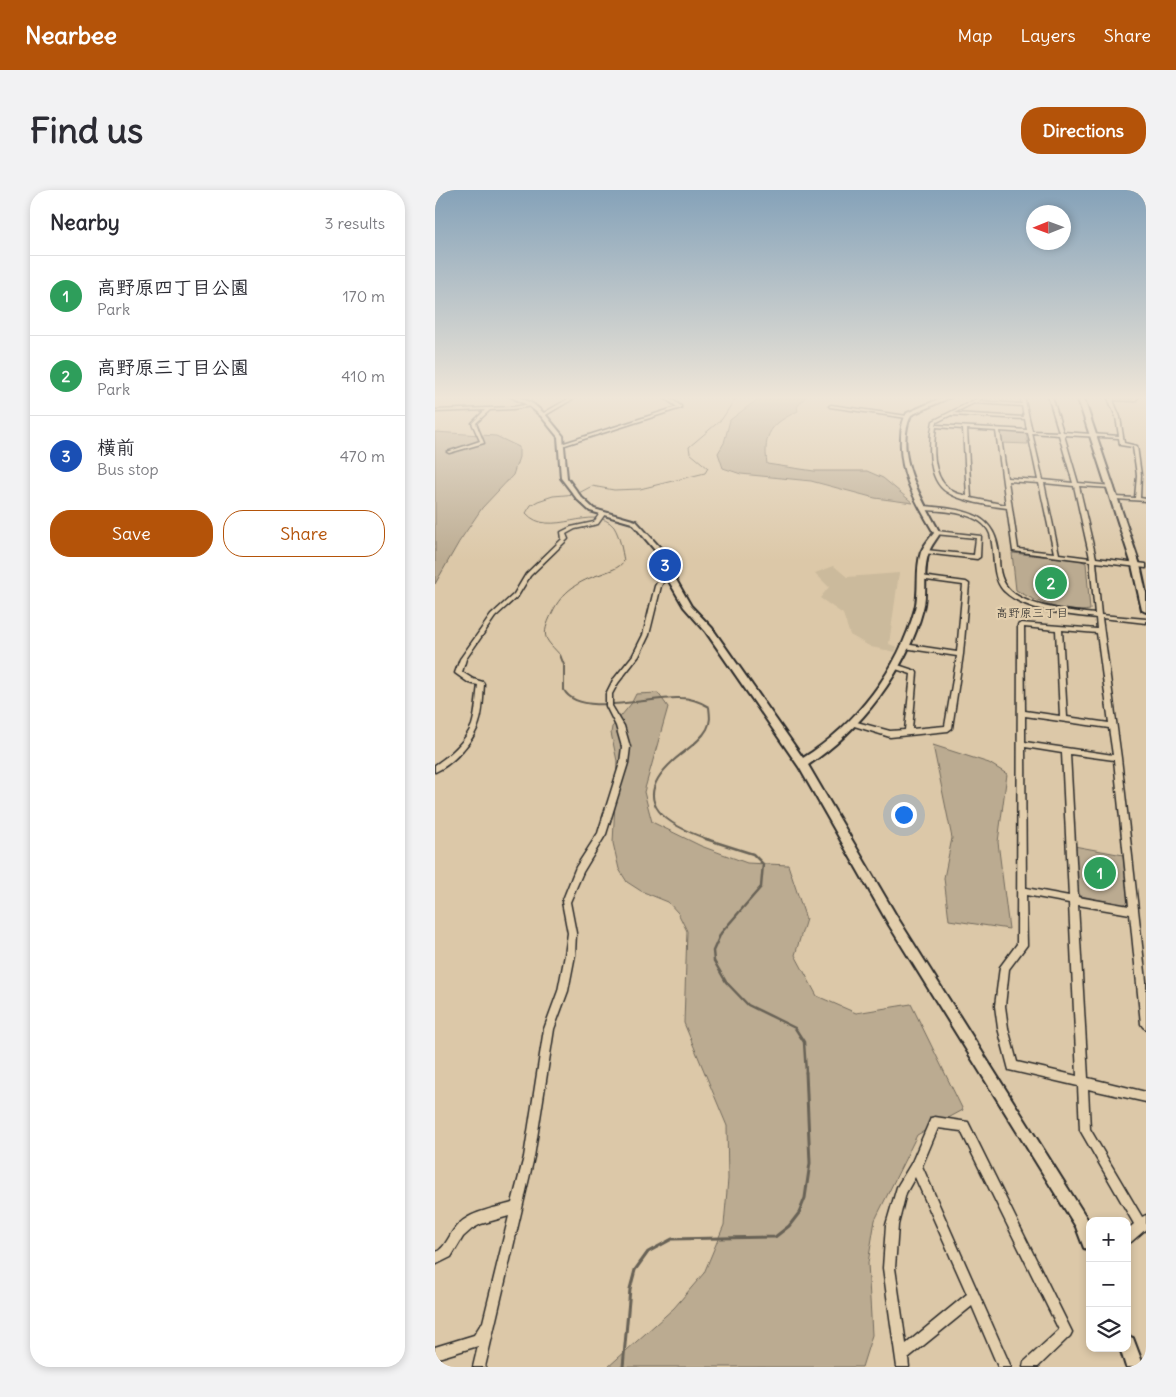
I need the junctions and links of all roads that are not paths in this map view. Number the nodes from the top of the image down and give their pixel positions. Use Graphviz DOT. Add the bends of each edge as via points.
graph roads {
  1 [pos="453,451"];
  2 [pos="563,451"];
  3 [pos="905,451"];
  4 [pos="933,451"];
  5 [pos="966,451"];
  6 [pos="1001,451"];
  7 [pos="1034,451"];
  8 [pos="1067,451"];
  9 [pos="1100,451"];
  10 [pos="1136,451"];
  11 [pos="449,452"];
  12 [pos="1005,479"];
  13 [pos="1042,482"];
  14 [pos="1076,484"];
  15 [pos="1112,487"];
  16 [pos="969,497"];
  17 [pos="1116,498"];
  18 [pos="1137,499"];
  19 [pos="1146,500"];
  20 [pos="1008,507"];
  21 [pos="925,508"];
  22 [pos="599,518"];
  23 [pos="937,533"];
  24 [pos="926,552"];
  25 [pos="1057,555"];
  26 [pos="1093,559"];
  27 [pos="1137,565"];
  28 [pos="1146,566"];
  29 [pos="667,571"];
  30 [pos="921,578"];
  31 [pos="1146,610"];
  32 [pos="1098,615"];
  33 [pos="1146,621"];
  34 [pos="1059,628"];
  35 [pos="1099,631"];
  36 [pos="904,646"];
  37 [pos="960,654"];
  38 [pos="895,666"];
  39 [pos="1022,713"];
  40 [pos="1063,718"];
  41 [pos="853,723"];
  42 [pos="1112,726"];
  43 [pos="908,733"];
  44 [pos="1021,744"];
  45 [pos="1065,751"];
  46 [pos="1117,758"];
  47 [pos="802,764"];
  48 [pos="435,769"];
  49 [pos="1022,890"];
  50 [pos="1073,899"];
  51 [pos="1133,911"];
  52 [pos="1146,1024"];
  53 [pos="1083,1083"];
  54 [pos="1146,1097"];
  55 [pos="916,1166"];
  56 [pos="518,1207"];
  57 [pos="1144,1224"];
  58 [pos="1086,1234"];
  59 [pos="1131,1235"];
  60 [pos="435,1259"];
  61 [pos="974,1296"];
  62 [pos="493,1313"];
  63 [pos="1130,1352"];
  64 [pos="435,1353"];
  65 [pos="902,1362"];
  66 [pos="479,1367"];
  67 [pos="1005,1367"];
  68 [pos="1029,1367"];
  69 [pos="1135,1367"];
  1 -- 11 [label="street"];
  2 -- 22 [label="street" via="564,478"];
  3 -- 21 [label="street" via="907,475"];
  4 -- 16 [label="street" via="933,469 947,490"];
  5 -- 16 [label="street"];
  6 -- 12 [label="street"];
  7 -- 13 [label="street"];
  8 -- 14 [label="street"];
  9 -- 15 [label="street"];
  10 -- 18 [label="street" via="1139,475"];
  12 -- 13 [label="street"];
  12 -- 20 [label="street"];
  13 -- 14 [label="street"];
  13 -- 25 [label="street"];
  14 -- 15 [label="street"];
  14 -- 26 [label="street"];
  15 -- 17 [label="street"];
  16 -- 20 [label="street"];
  17 -- 18 [label="street"];
  17 -- 27 [label="street"];
  18 -- 19 [label="street"];
  20 -- 25 [label="street" via="1015,550"];
  21 -- 23 [label="street"];
  21 -- 32 [label="street" via="981,520 990,529 999,578 1015,598 1041,607"];
  22 -- 29 [label="street" via="634,522 662,555"];
  22 -- 48 [label="street" via="563,533 565,539 528,574 516,595 478,635 458,673 471,682 481,684 476,723 452,757"];
  23 -- 24 [label="street"];
  23 -- 24 [label="street" via="979,537 977,557"];
  24 -- 30 [label="street"];
  25 -- 26 [label="street"];
  26 -- 27 [label="street"];
  26 -- 32 [label="street"];
  27 -- 28 [label="street"];
  27 -- 31 [label="street"];
  29 -- 47 [label="street" via="688,607 709,630"];
  29 -- 56 [label="street" via="658,586 646,635 636,656 615,682 609,703 626,747 624,763 603,834 579,870 566,902 572,933 570,955 563,991 549,1029"];
  30 -- 36 [label="street" via="919,606"];
  30 -- 37 [label="street" via="966,584"];
  32 -- 33 [label="street"];
  32 -- 35 [label="street"];
  34 -- 35 [label="street"];
  34 -- 39 [label="street" via="1021,625"];
  34 -- 40 [label="street"];
  35 -- 42 [label="street"];
  36 -- 37 [label="street"];
  36 -- 38 [label="street"];
  37 -- 43 [label="street" via="948,728"];
  38 -- 41 [label="street"];
  38 -- 43 [label="street" via="914,673"];
  39 -- 40 [label="street"];
  39 -- 44 [label="street"];
  40 -- 42 [label="street"];
  41 -- 43 [label="street" via="890,734"];
  41 -- 47 [label="street" via="829,748"];
  42 -- 46 [label="street"];
  44 -- 45 [label="street"];
  44 -- 49 [label="street"];
  45 -- 46 [label="street"];
  45 -- 50 [label="street"];
  46 -- 51 [label="street"];
  47 -- 58 [label="street" via="893,921"];
  49 -- 50 [label="street"];
  49 -- 53 [label="street" via="1022,945 1005,967 1000,1006 1013,1066"];
  50 -- 51 [label="street"];
  50 -- 53 [label="street"];
  51 -- 52 [label="street"];
  53 -- 54 [label="street"];
  53 -- 57 [label="street" via="1085,1130"];
  55 -- 61 [label="street"];
  55 -- 65 [label="street" via="901,1191 892,1225 889,1259"];
  55 -- 68 [label="street" via="935,1122 964,1126 1066,1332"];
  56 -- 60 [label="street" via="463,1228 445,1255"];
  56 -- 62 [label="street"];
  57 -- 59 [label="street"];
  61 -- 65 [label="street"];
  61 -- 67 [label="street"];
  62 -- 64 [label="street" via="478,1340"];
  62 -- 66 [label="street"];
  63 -- 69 [label="street"];
}
